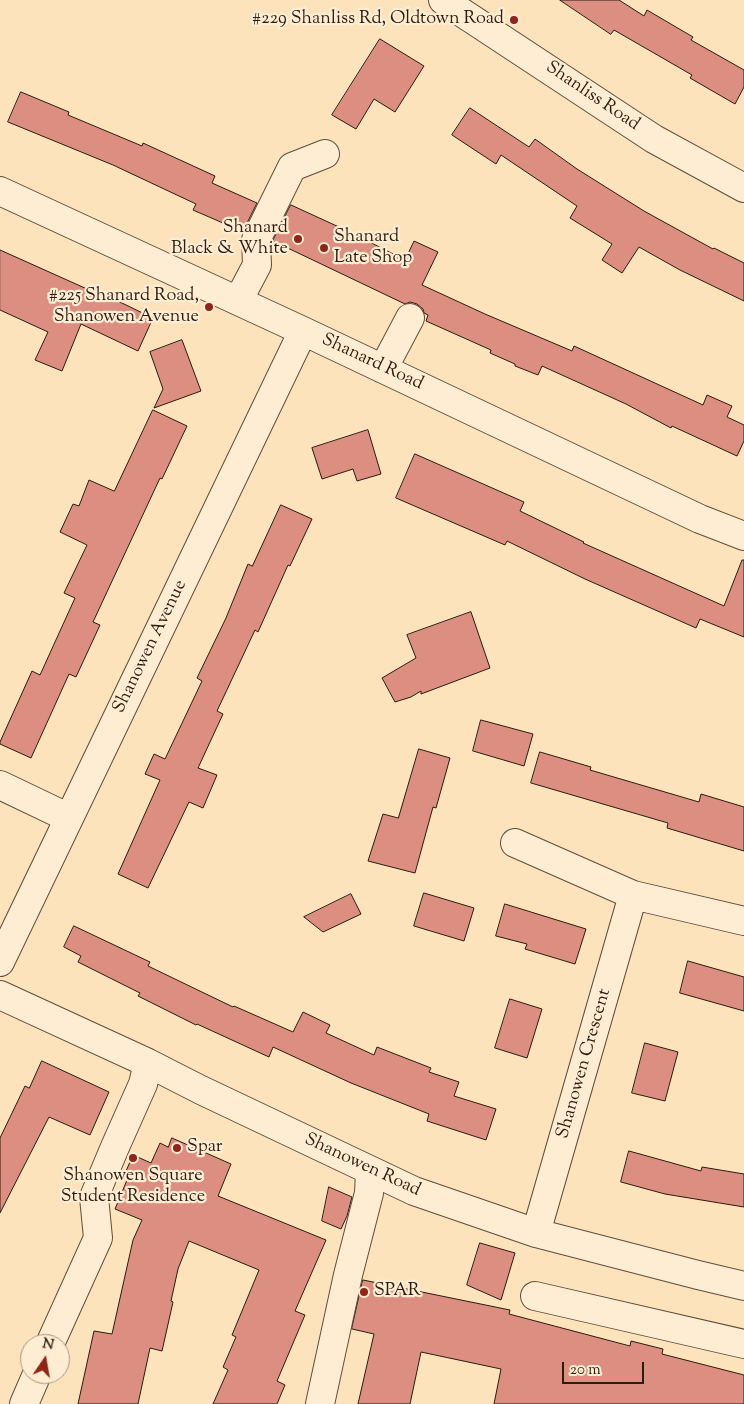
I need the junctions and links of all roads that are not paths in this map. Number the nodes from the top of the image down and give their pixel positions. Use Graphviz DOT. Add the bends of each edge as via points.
graph roads {
  1 [pos="443,0"];
  2 [pos="325,154"];
  3 [pos="744,188"];
  4 [pos="0,191"];
  5 [pos="238,301"];
  6 [pos="410,318"];
  7 [pos="303,331"];
  8 [pos="383,369"];
  9 [pos="744,536"];
  10 [pos="0,785"];
  11 [pos="69,818"];
  12 [pos="515,843"];
  13 [pos="633,895"];
  14 [pos="744,921"];
  15 [pos="0,962"];
  16 [pos="0,995"];
  17 [pos="148,1063"];
  18 [pos="370,1171"];
  19 [pos="536,1233"];
  20 [pos="744,1286"];
  21 [pos="535,1296"];
  22 [pos="55,1334"];
  23 [pos="744,1344"];
  24 [pos="33,1384"];
  25 [pos="24,1404"];
  26 [pos="320,1404"];
  1 -- 3 [label="street, Shanliss Road" via="654,139"];
  2 -- 5 [label="street" via="292,167 256,240 258,265"];
  4 -- 5 [label="street, Shanard Road"];
  5 -- 7 [label="street, Shanard Road"];
  6 -- 8 [label="street"];
  7 -- 8 [label="street, Shanard Road"];
  7 -- 11 [label="street, Shanowen Avenue"];
  8 -- 9 [label="street, Shanard Road"];
  10 -- 11 [label="street"];
  11 -- 15 [label="street, Shanowen Avenue"];
  12 -- 13 [label="street"];
  13 -- 14 [label="street"];
  13 -- 19 [label="street, Shanowen Crescent"];
  16 -- 17 [label="street, Shanowen Road"];
  17 -- 18 [label="street, Shanowen Road"];
  17 -- 22 [label="street" via="143,1084 94,1197 98,1238"];
  18 -- 19 [label="street, Shanowen Road" via="414,1191"];
  18 -- 26 [label="street" via="369,1193"];
  19 -- 20 [label="street, Shanowen Road"];
  21 -- 23 [label="street"];
  24 -- 25 [label="street"];
}
